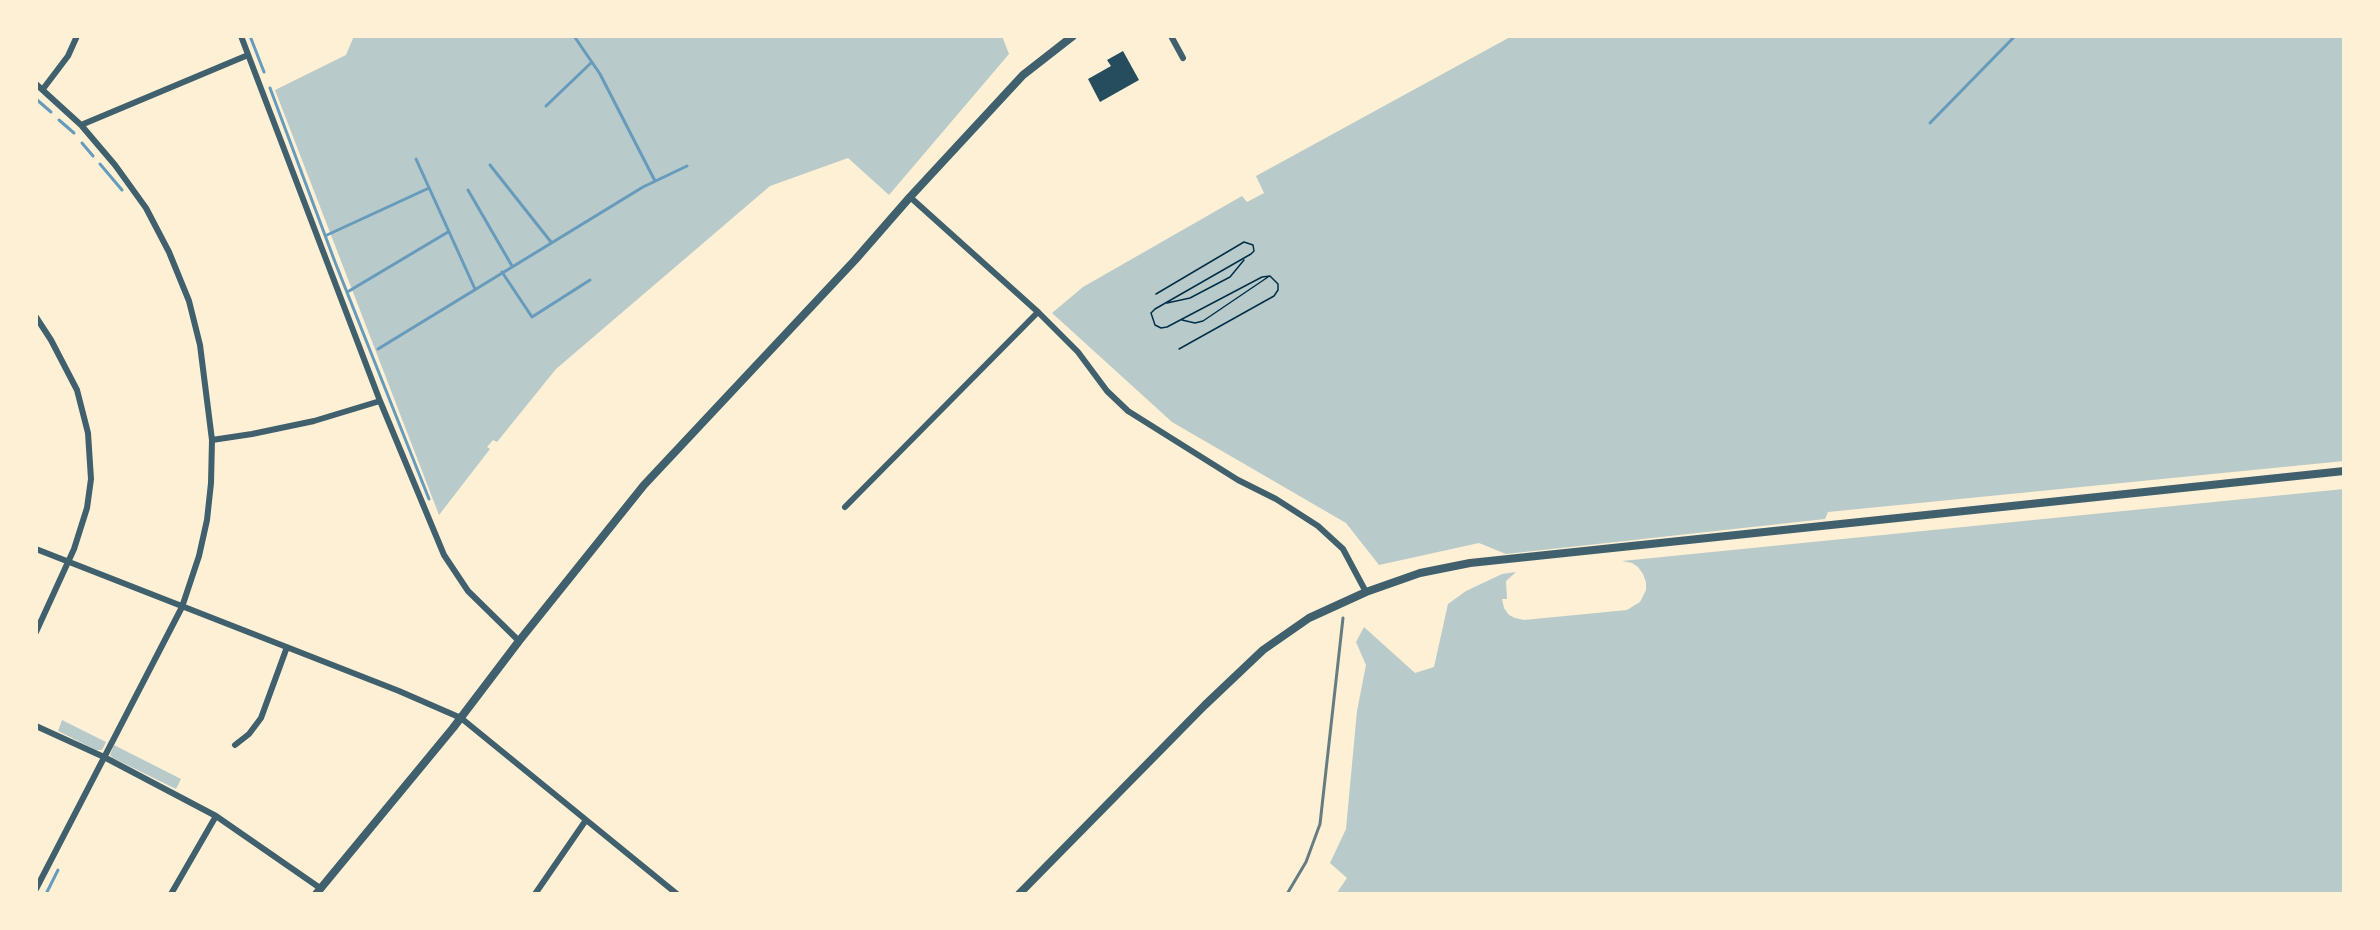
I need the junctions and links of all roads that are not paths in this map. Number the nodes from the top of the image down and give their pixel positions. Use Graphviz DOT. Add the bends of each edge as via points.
graph roads {
  1 [pos="77,36"];
  2 [pos="241,36"];
  3 [pos="1073,36"];
  4 [pos="1171,36"];
  5 [pos="248,55"];
  6 [pos="1183,58"];
  7 [pos="36,84"];
  8 [pos="43,89"];
  9 [pos="81,125"];
  10 [pos="910,197"];
  11 [pos="1038,312"];
  12 [pos="36,317"];
  13 [pos="380,400"];
  14 [pos="212,440"];
  15 [pos="2344,471"];
  16 [pos="845,507"];
  17 [pos="36,549"];
  18 [pos="69,562"];
  19 [pos="1366,592"];
  20 [pos="182,607"];
  21 [pos="36,633"];
  22 [pos="519,641"];
  23 [pos="287,647"];
  24 [pos="461,718"];
  25 [pos="36,726"];
  26 [pos="235,745"];
  27 [pos="104,757"];
  28 [pos="216,816"];
  29 [pos="586,820"];
  30 [pos="36,889"];
  31 [pos="318,891"];
  32 [pos="171,894"];
  33 [pos="535,894"];
  34 [pos="677,894"];
  35 [pos="1019,894"];
  1 -- 8 [label="street" via="68,56"];
  2 -- 5 [label="street"];
  3 -- 10 [label="street" via="1023,75"];
  4 -- 6 [label="street"];
  5 -- 9 [label="street"];
  5 -- 13 [label="street"];
  7 -- 8 [label="street"];
  8 -- 9 [label="street"];
  9 -- 14 [label="street" via="146,208 169,252 200,345"];
  10 -- 11 [label="street"];
  10 -- 22 [label="street" via="644,485"];
  11 -- 16 [label="street"];
  11 -- 19 [label="street" via="1128,411 1318,526 1343,549"];
  12 -- 18 [label="street" via="77,390 88,433 88,500"];
  13 -- 14 [label="street" via="314,421"];
  13 -- 22 [label="street" via="444,555 468,591"];
  14 -- 20 [label="street" via="207,520"];
  15 -- 19 [label="street" via="1450,566"];
  17 -- 18 [label="street"];
  18 -- 20 [label="street"];
  18 -- 21 [label="street"];
  19 -- 35 [label="street" via="1309,618 1250,661"];
  20 -- 23 [label="street"];
  20 -- 27 [label="street"];
  22 -- 24 [label="street"];
  23 -- 24 [label="street"];
  23 -- 26 [label="street" via="261,718"];
  24 -- 29 [label="street"];
  24 -- 31 [label="street"];
  25 -- 27 [label="street"];
  27 -- 28 [label="street"];
  27 -- 30 [label="street"];
  28 -- 31 [label="street"];
  28 -- 32 [label="street"];
  29 -- 33 [label="street"];
  29 -- 34 [label="street"];
}
